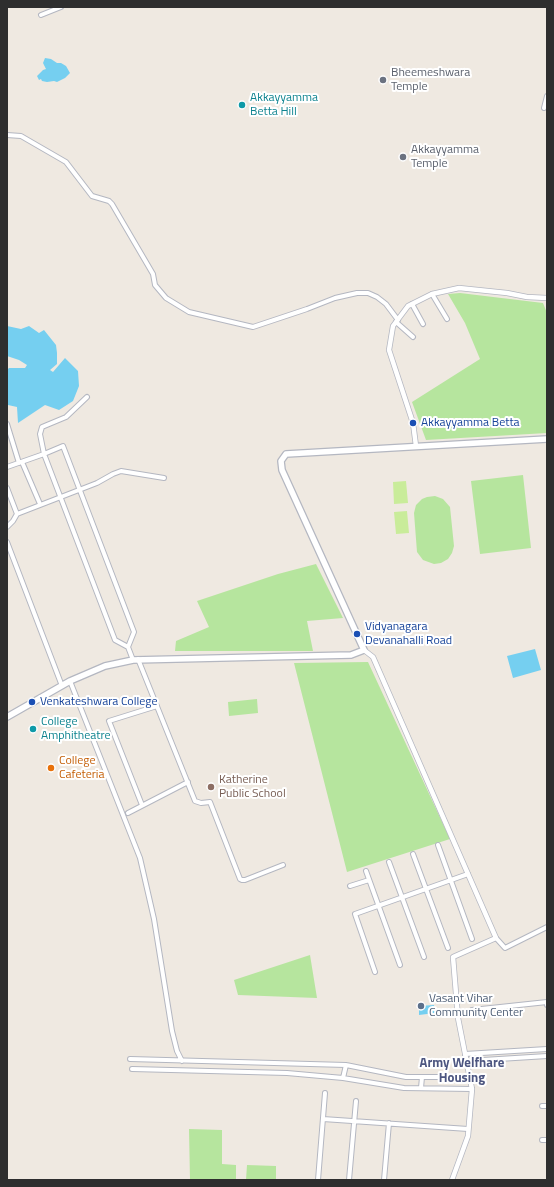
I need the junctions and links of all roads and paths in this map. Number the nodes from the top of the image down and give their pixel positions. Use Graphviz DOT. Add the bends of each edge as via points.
graph roads {
  1 [pos="61,7"];
  2 [pos="41,15"];
  3 [pos="547,96"];
  4 [pos="544,108"];
  5 [pos="7,136"];
  6 [pos="432,294"];
  7 [pos="547,298"];
  8 [pos="412,304"];
  9 [pos="448,319"];
  10 [pos="397,321"];
  11 [pos="424,324"];
  12 [pos="413,337"];
  13 [pos="87,397"];
  14 [pos="7,424"];
  15 [pos="547,439"];
  16 [pos="416,446"];
  17 [pos="44,454"];
  18 [pos="21,462"];
  19 [pos="7,467"];
  20 [pos="164,478"];
  21 [pos="7,488"];
  22 [pos="80,489"];
  23 [pos="60,497"];
  24 [pos="40,504"];
  25 [pos="17,514"];
  26 [pos="7,528"];
  27 [pos="7,542"];
  28 [pos="128,648"];
  29 [pos="364,650"];
  30 [pos="135,659"];
  31 [pos="70,681"];
  32 [pos="62,686"];
  33 [pos="157,706"];
  34 [pos="7,717"];
  35 [pos="188,782"];
  36 [pos="142,805"];
  37 [pos="128,812"];
  38 [pos="438,845"];
  39 [pos="413,854"];
  40 [pos="389,862"];
  41 [pos="283,865"];
  42 [pos="366,871"];
  43 [pos="468,874"];
  44 [pos="369,880"];
  45 [pos="451,880"];
  46 [pos="350,886"];
  47 [pos="426,889"];
  48 [pos="402,897"];
  49 [pos="378,905"];
  50 [pos="547,927"];
  51 [pos="496,938"];
  52 [pos="472,939"];
  53 [pos="448,948"];
  54 [pos="424,957"];
  55 [pos="400,965"];
  56 [pos="375,972"];
  57 [pos="547,1005"];
  58 [pos="472,1010"];
  59 [pos="547,1049"];
  60 [pos="465,1054"];
  61 [pos="547,1056"];
  62 [pos="130,1059"];
  63 [pos="182,1061"];
  64 [pos="467,1061"];
  65 [pos="346,1065"];
  66 [pos="132,1069"];
  67 [pos="422,1077"];
  68 [pos="470,1077"];
  69 [pos="343,1078"];
  70 [pos="421,1088"];
  71 [pos="472,1089"];
  72 [pos="325,1093"];
  73 [pos="356,1101"];
  74 [pos="323,1118"];
  75 [pos="354,1121"];
  76 [pos="389,1123"];
  77 [pos="468,1129"];
  78 [pos="542,1140"];
  79 [pos="547,1140"];
  80 [pos="318,1180"];
  81 [pos="349,1180"];
  82 [pos="384,1180"];
  83 [pos="452,1180"];
  1 -- 2 [label="street"];
  3 -- 4 [label="street"];
  5 -- 10 [label="street" via="21,136 66,162 92,196 109,201 154,274 155,285 166,298 189,312 253,327 335,298 368,293 386,304"];
  6 -- 7 [label="street" via="459,288"];
  6 -- 8 [label="street"];
  6 -- 9 [label="street"];
  8 -- 10 [label="street"];
  8 -- 11 [label="street"];
  10 -- 12 [label="street"];
  10 -- 16 [label="street" via="389,350 413,423"];
  13 -- 17 [label="street" via="66,417 42,426 40,434"];
  14 -- 18 [label="street"];
  15 -- 16 [label="main road"];
  16 -- 29 [label="main road" via="286,454 281,461 282,470"];
  17 -- 18 [label="street"];
  17 -- 22 [label="street" via="63,446"];
  17 -- 23 [label="street"];
  18 -- 19 [label="street"];
  18 -- 24 [label="street"];
  20 -- 22 [label="street" via="121,471"];
  21 -- 25 [label="street"];
  22 -- 23 [label="street"];
  22 -- 28 [label="street" via="134,632"];
  23 -- 24 [label="street"];
  23 -- 28 [label="street" via="115,640"];
  24 -- 25 [label="street"];
  25 -- 26 [label="street"];
  27 -- 32 [label="street"];
  28 -- 30 [label="street"];
  29 -- 30 [label="main road" via="351,655"];
  29 -- 43 [label="street" via="373,657"];
  30 -- 31 [label="main road" via="105,666"];
  30 -- 33 [label="street"];
  31 -- 32 [label="main road"];
  31 -- 63 [label="street" via="140,858 154,919 172,1031"];
  32 -- 34 [label="main road"];
  33 -- 35 [label="street"];
  33 -- 36 [label="street" via="109,721"];
  35 -- 36 [label="street"];
  35 -- 41 [label="street" via="194,800 199,803 210,802 241,880"];
  36 -- 37 [label="street"];
  38 -- 45 [label="street"];
  39 -- 47 [label="street"];
  40 -- 48 [label="street"];
  42 -- 44 [label="street"];
  43 -- 45 [label="street"];
  43 -- 51 [label="street"];
  44 -- 46 [label="street"];
  44 -- 49 [label="street"];
  45 -- 47 [label="street"];
  45 -- 52 [label="street"];
  47 -- 48 [label="street"];
  47 -- 53 [label="street"];
  48 -- 49 [label="street"];
  48 -- 54 [label="street"];
  49 -- 55 [label="street"];
  49 -- 56 [label="street" via="354,914"];
  50 -- 51 [label="street" via="505,948"];
  51 -- 60 [label="street" via="453,957 458,1018"];
  57 -- 58 [label="street" via="547,1002"];
  59 -- 60 [label="street"];
  60 -- 64 [label="street"];
  61 -- 64 [label="street"];
  62 -- 63 [label="street"];
  63 -- 65 [label="street"];
  64 -- 68 [label="street"];
  65 -- 67 [label="street" via="406,1077"];
  65 -- 69 [label="street"];
  66 -- 69 [label="street" via="287,1073"];
  67 -- 68 [label="street"];
  67 -- 70 [label="street"];
  68 -- 71 [label="street"];
  69 -- 70 [label="street" via="404,1088"];
  70 -- 71 [label="street"];
  71 -- 77 [label="street"];
  72 -- 74 [label="street"];
  73 -- 75 [label="street"];
  74 -- 75 [label="street"];
  74 -- 80 [label="street"];
  75 -- 76 [label="street"];
  75 -- 81 [label="street"];
  76 -- 77 [label="street"];
  76 -- 82 [label="street"];
  77 -- 83 [label="street" via="468,1136"];
  78 -- 79 [label="street"];
}
